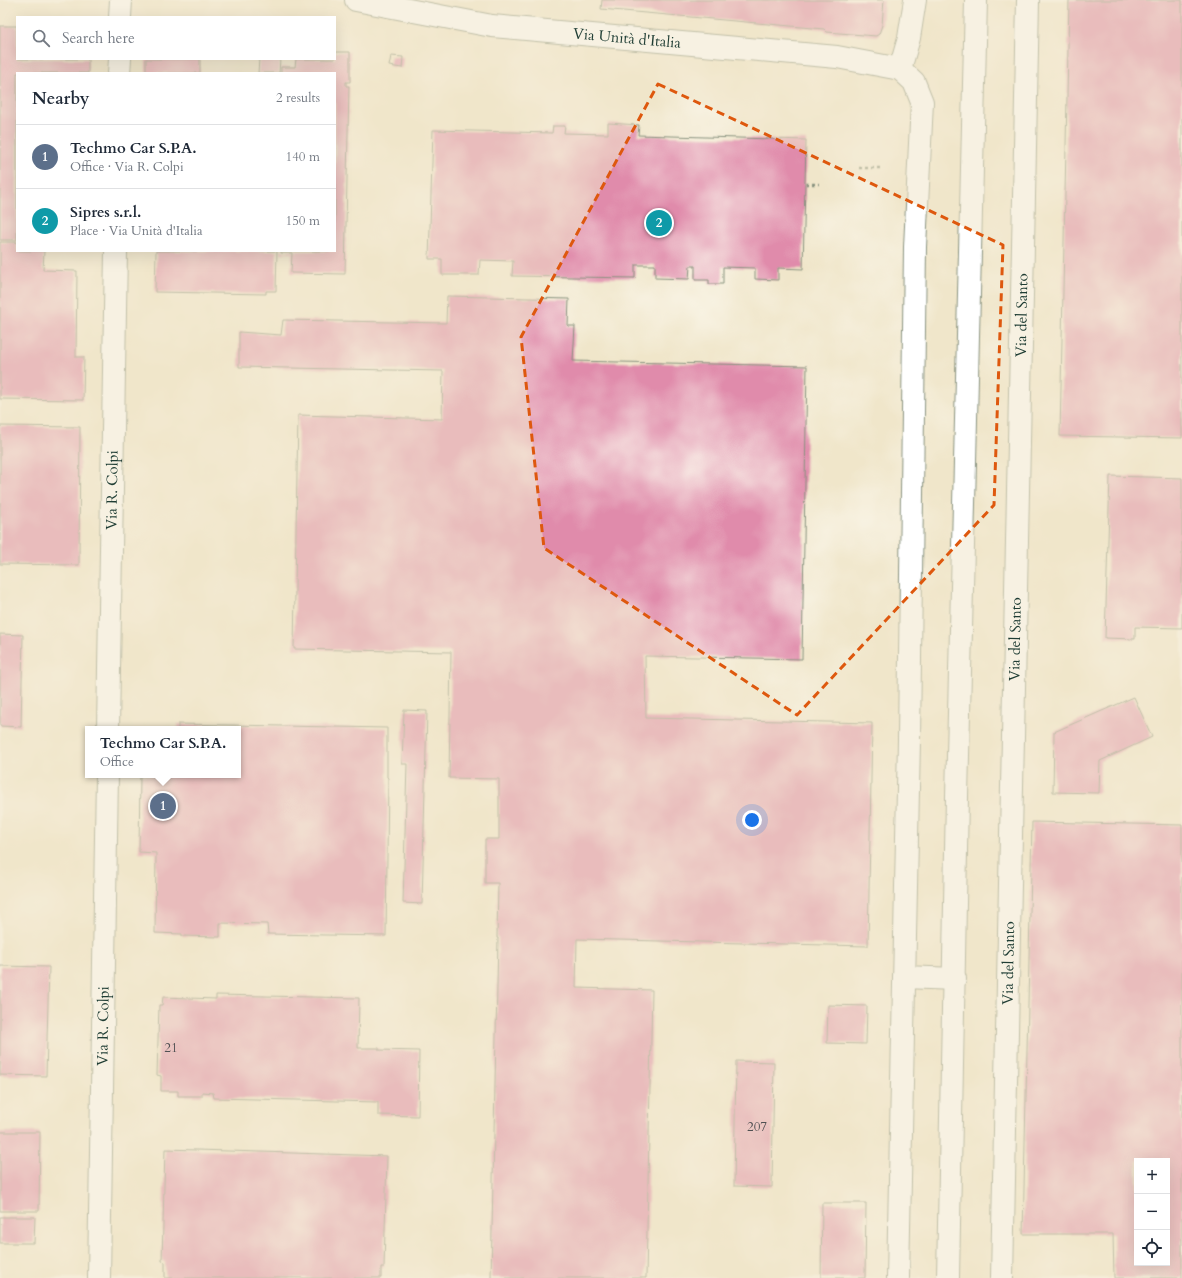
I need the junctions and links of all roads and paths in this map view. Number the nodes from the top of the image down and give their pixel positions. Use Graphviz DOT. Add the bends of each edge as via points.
graph roads {
  1 [pos="121,0"];
  2 [pos="356,0"];
  3 [pos="915,0"];
  4 [pos="976,0"];
  5 [pos="1028,0"];
  6 [pos="120,16"];
  7 [pos="120,60"];
  8 [pos="900,69"];
  9 [pos="119,72"];
  10 [pos="859,168"];
  11 [pos="883,168"];
  12 [pos="806,184"];
  13 [pos="819,184"];
  14 [pos="116,252"];
  15 [pos="108,726"];
  16 [pos="107,778"];
  17 [pos="904,977"];
  18 [pos="955,978"];
  19 [pos="99,1278"];
  20 [pos="898,1278"];
  21 [pos="948,1278"];
  22 [pos="1002,1278"];
  1 -- 6 [label="street"];
  2 -- 8 [label="street, Via Unità d'Italia" via="492,26 837,57"];
  3 -- 8 [label="street" via="909,38"];
  4 -- 18 [label="street"];
  5 -- 22 [label="street, Via del Santo"];
  7 -- 9 [label="street"];
  8 -- 17 [label="street" via="914,82 922,102 915,247"];
  10 -- 11 [label="path"];
  12 -- 13 [label="path"];
  14 -- 15 [label="street, Via R. Colpi"];
  16 -- 19 [label="street, Via R. Colpi"];
  17 -- 18 [label="street"];
  17 -- 20 [label="street"];
  18 -- 21 [label="street"];
}
